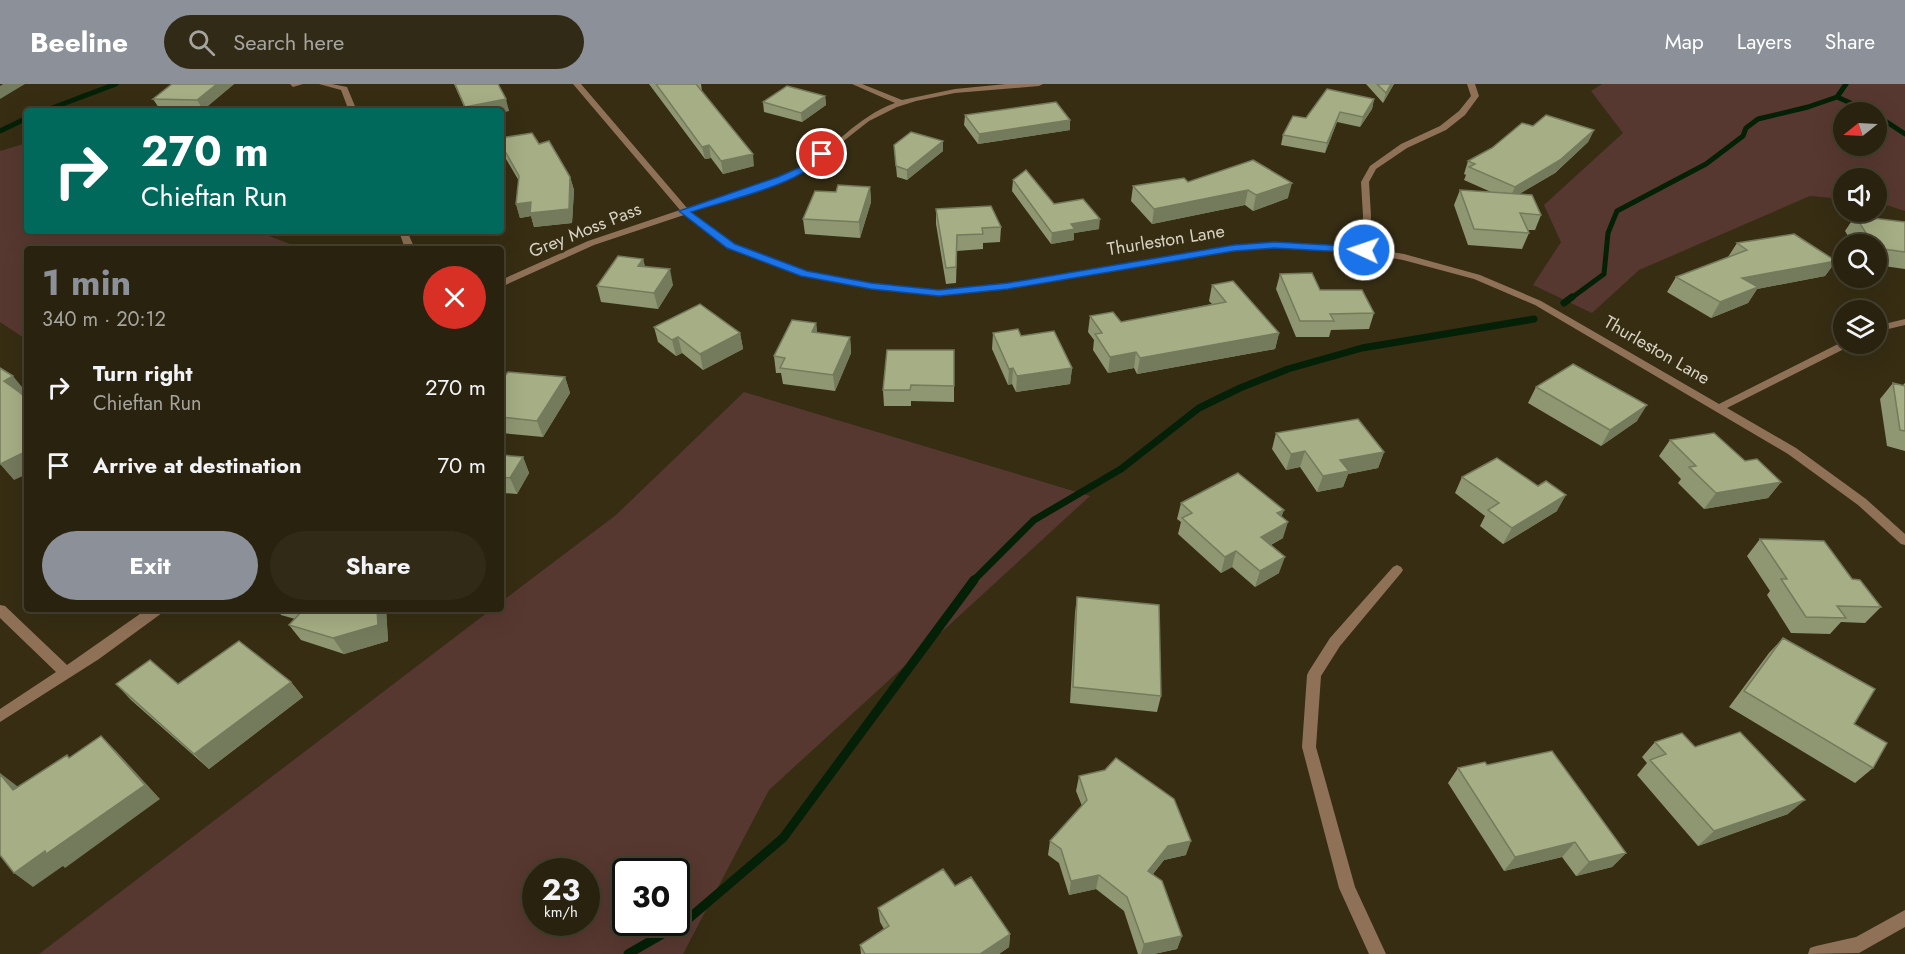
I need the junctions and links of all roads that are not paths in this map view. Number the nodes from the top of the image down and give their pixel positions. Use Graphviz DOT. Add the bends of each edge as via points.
graph roads {
  1 [pos="323,84"];
  2 [pos="577,84"];
  3 [pos="856,84"];
  4 [pos="1039,84"];
  5 [pos="1471,84"];
  6 [pos="899,102"];
  7 [pos="352,108"];
  8 [pos="684,211"];
  9 [pos="1364,250"];
  10 [pos="504,283"];
  11 [pos="1905,322"];
  12 [pos="1887,326"];
  13 [pos="1833,351"];
  14 [pos="1719,408"];
  15 [pos="1905,541"];
  16 [pos="1398,570"];
  17 [pos="0,610"];
  18 [pos="153,612"];
  19 [pos="66,673"];
  20 [pos="0,717"];
  21 [pos="1905,918"];
  22 [pos="1378,954"];
  23 [pos="1816,954"];
  1 -- 7 [label="street" via="344,89"];
  2 -- 8 [label="street, Thurleston Lane"];
  3 -- 6 [label="street"];
  4 -- 6 [label="street" via="966,90"];
  5 -- 9 [label="street" via="1475,96 1462,114 1373,168 1365,182"];
  6 -- 8 [label="street, Grey Moss Pass" via="838,140 806,168"];
  8 -- 9 [label="street, Thurleston Lane" via="731,246 805,273 871,286 939,293 1008,286 1234,248 1274,245"];
  8 -- 10 [label="street, Grey Moss Pass" via="591,243"];
  9 -- 14 [label="street, Thurleston Lane" via="1477,277 1538,303"];
  11 -- 12 [label="street"];
  13 -- 14 [label="street"];
  14 -- 15 [label="street, Thurleston Lane" via="1792,451 1862,502"];
  16 -- 22 [label="street" via="1335,642 1314,675 1308,747 1347,888"];
  17 -- 19 [label="street"];
  18 -- 19 [label="street"];
  19 -- 20 [label="street"];
  21 -- 23 [label="street" via="1859,945"];
}
